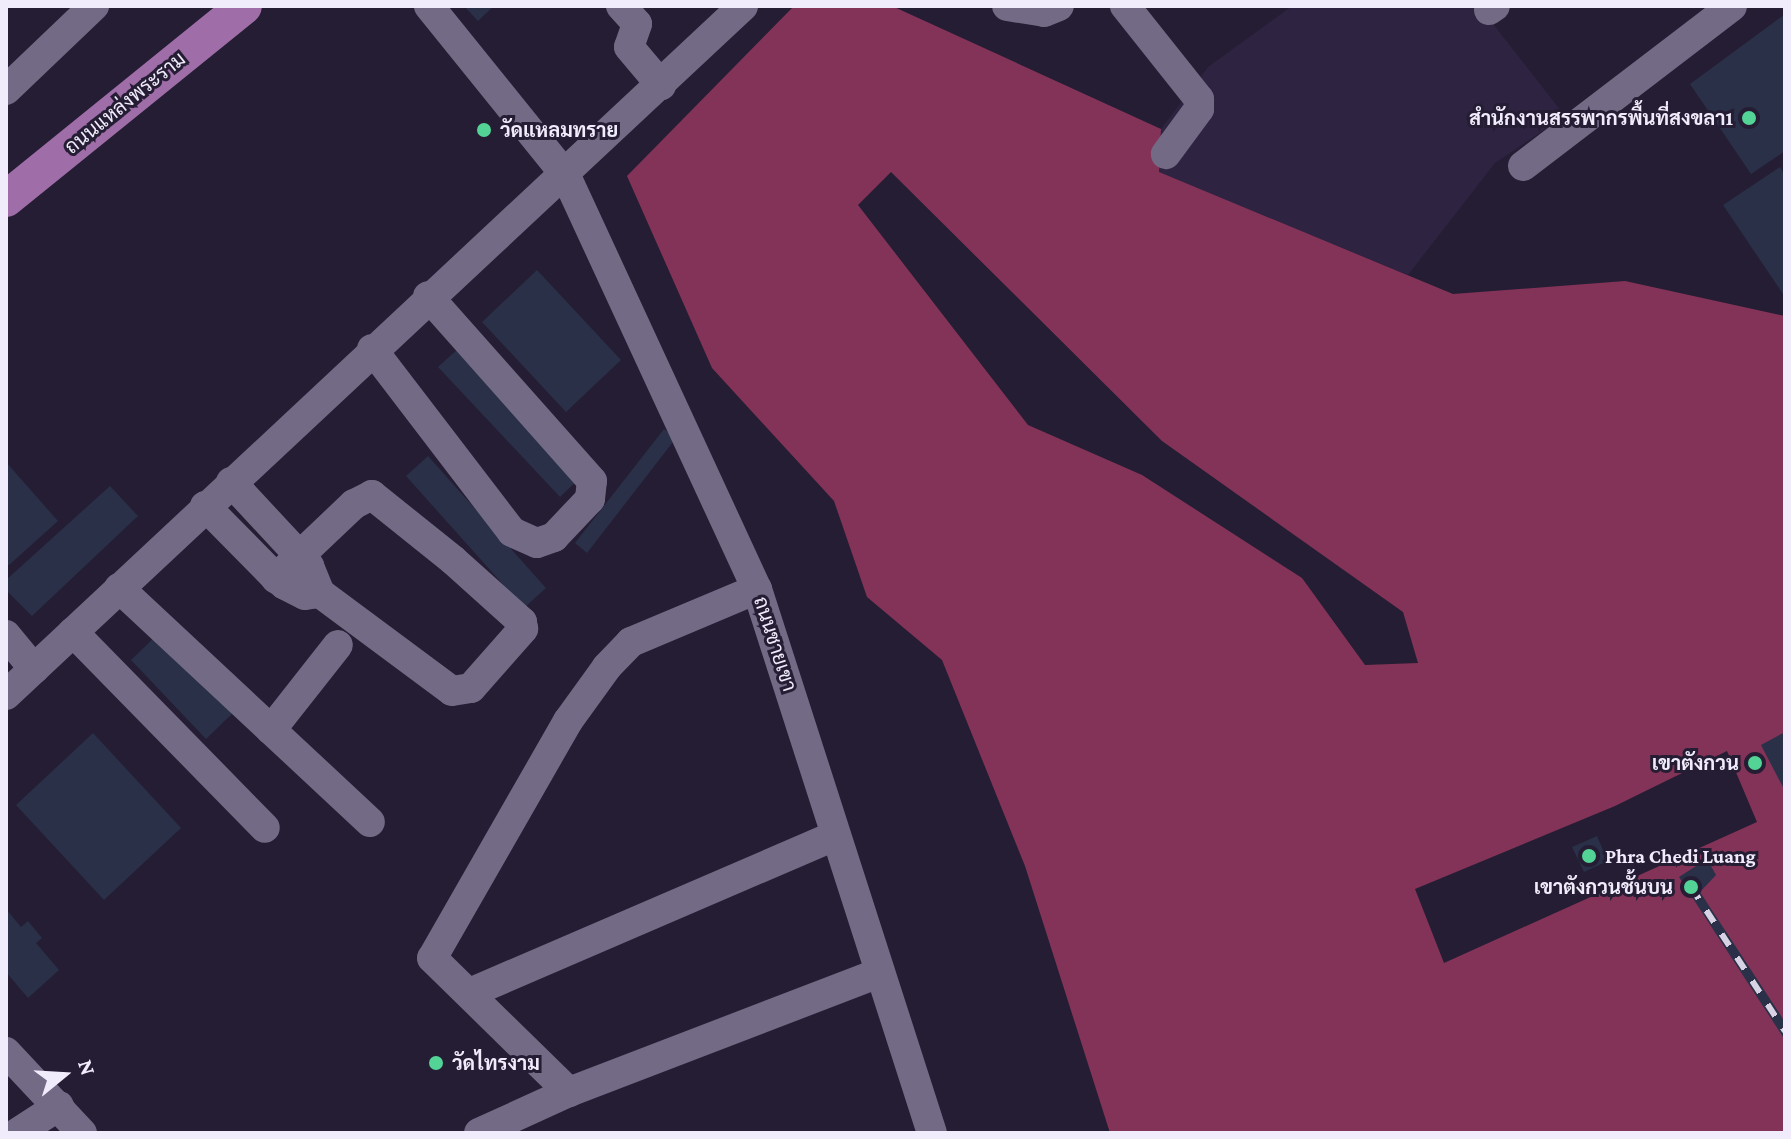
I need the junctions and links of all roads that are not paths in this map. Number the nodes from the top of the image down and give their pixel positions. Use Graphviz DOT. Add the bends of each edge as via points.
graph roads {
  1 [pos="94,6"];
  2 [pos="244,6"];
  3 [pos="429,6"];
  4 [pos="621,6"];
  5 [pos="743,6"];
  6 [pos="1007,6"];
  7 [pos="1059,6"];
  8 [pos="1125,6"];
  9 [pos="1732,6"];
  10 [pos="661,85"];
  11 [pos="6,90"];
  12 [pos="1166,154"];
  13 [pos="1523,166"];
  14 [pos="566,176"];
  15 [pos="6,199"];
  16 [pos="428,296"];
  17 [pos="372,349"];
  18 [pos="231,482"];
  19 [pos="205,506"];
  20 [pos="299,554"];
  21 [pos="276,578"];
  22 [pos="119,588"];
  23 [pos="757,589"];
  24 [pos="320,593"];
  25 [pos="73,632"];
  26 [pos="6,635"];
  27 [pos="338,645"];
  28 [pos="34,669"];
  29 [pos="6,695"];
  30 [pos="271,730"];
  31 [pos="370,822"];
  32 [pos="265,828"];
  33 [pos="836,835"];
  34 [pos="879,973"];
  35 [pos="472,992"];
  36 [pos="6,1052"];
  37 [pos="569,1092"];
  38 [pos="59,1106"];
  39 [pos="17,1133"];
  40 [pos="82,1133"];
  41 [pos="479,1133"];
  42 [pos="932,1133"];
  1 -- 11 [label="street"];
  2 -- 15 [label="main road, ถนนแหล่งพระราม"];
  3 -- 14 [label="street, ถนนชายเขา"];
  4 -- 10 [label="street" via="637,24 629,47"];
  5 -- 10 [label="street"];
  6 -- 7 [label="street" via="1044,12"];
  8 -- 12 [label="street" via="1171,57 1199,99 1199,109"];
  9 -- 13 [label="street"];
  10 -- 14 [label="street"];
  14 -- 16 [label="street"];
  14 -- 23 [label="street, ถนนชายเขา"];
  16 -- 17 [label="street"];
  16 -- 17 [label="street" via="592,481 590,499 554,537 537,543 512,532"];
  17 -- 18 [label="street"];
  18 -- 19 [label="street"];
  18 -- 20 [label="street"];
  19 -- 21 [label="street"];
  19 -- 22 [label="street"];
  20 -- 21 [label="street"];
  20 -- 24 [label="street" via="316,575"];
  20 -- 24 [label="street" via="354,504 376,496 519,619 523,629 471,688 452,691"];
  21 -- 24 [label="street" via="305,595"];
  22 -- 25 [label="street"];
  22 -- 30 [label="street"];
  23 -- 33 [label="street, ถนนชายเขา"];
  23 -- 35 [label="street" via="631,642 568,721 432,958"];
  25 -- 28 [label="street"];
  25 -- 32 [label="street"];
  26 -- 28 [label="street"];
  27 -- 30 [label="street"];
  28 -- 29 [label="street"];
  30 -- 31 [label="street"];
  33 -- 34 [label="street, ถนนชายเขา"];
  33 -- 35 [label="street"];
  34 -- 37 [label="street"];
  34 -- 42 [label="street, ถนนชายเขา"];
  35 -- 37 [label="street"];
  36 -- 38 [label="street"];
  37 -- 41 [label="street"];
  38 -- 39 [label="street"];
  38 -- 40 [label="street"];
}
